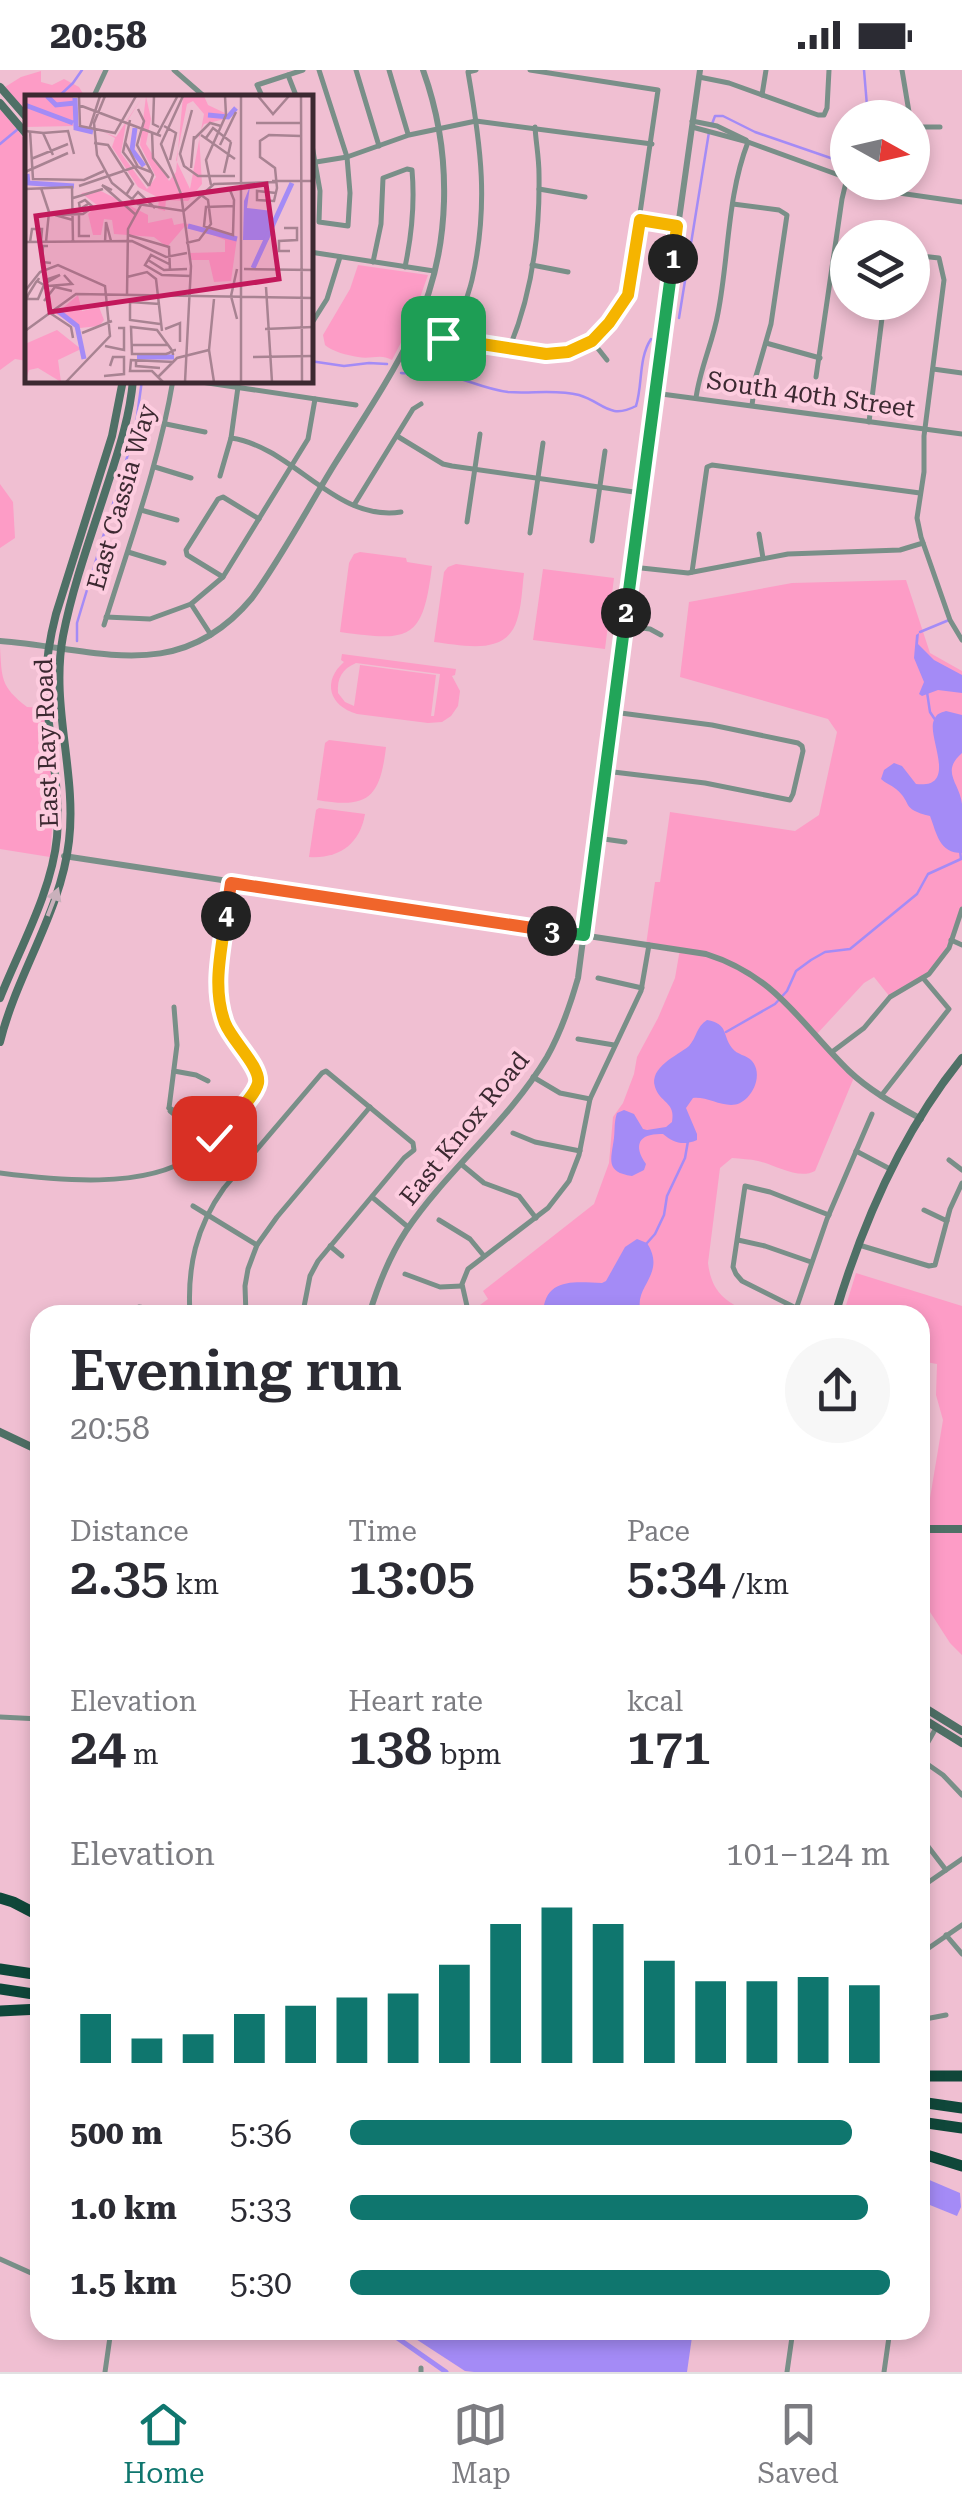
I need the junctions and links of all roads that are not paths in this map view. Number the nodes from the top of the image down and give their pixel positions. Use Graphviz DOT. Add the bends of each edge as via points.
graph roads {
  1 [pos="106,70"];
  2 [pos="174,70"];
  3 [pos="302,70"];
  4 [pos="319,70"];
  5 [pos="356,70"];
  6 [pos="388,70"];
  7 [pos="423,70"];
  8 [pos="476,70"];
  9 [pos="530,70"];
  10 [pos="606,70"];
  11 [pos="766,70"];
  12 [pos="829,70"];
  13 [pos="902,70"];
  14 [pos="468,72"];
  15 [pos="699,73"];
  16 [pos="288,75"];
  17 [pos="604,80"];
  18 [pos="0,87"];
  19 [pos="95,95"];
  20 [pos="203,95"];
  21 [pos="262,95"];
  22 [pos="296,95"];
  23 [pos="762,95"];
  24 [pos="907,100"];
  25 [pos="0,103"];
  26 [pos="25,116"];
  27 [pos="476,121"];
  28 [pos="692,124"];
  29 [pos="930,127"];
  30 [pos="940,127"];
  31 [pos="438,128"];
  32 [pos="535,128"];
  33 [pos="25,133"];
  34 [pos="409,135"];
  35 [pos="748,142"];
  36 [pos="652,144"];
  37 [pos="379,146"];
  38 [pos="347,157"];
  39 [pos="313,163"];
  40 [pos="830,172"];
  41 [pos="539,188"];
  42 [pos="585,197"];
  43 [pos="930,197"];
  44 [pos="842,200"];
  45 [pos="962,202"];
  46 [pos="733,204"];
  47 [pos="640,220"];
  48 [pos="677,226"];
  49 [pos="312,252"];
  50 [pos="340,257"];
  51 [pos="930,257"];
  52 [pos="372,262"];
  53 [pos="532,265"];
  54 [pos="405,267"];
  55 [pos="434,271"];
  56 [pos="568,272"];
  57 [pos="882,320"];
  58 [pos="312,323"];
  59 [pos="414,329"];
  60 [pos="452,340"];
  61 [pos="592,341"];
  62 [pos="766,344"];
  63 [pos="509,348"];
  64 [pos="820,358"];
  65 [pos="607,360"];
  66 [pos="933,369"];
  67 [pos="962,373"];
  68 [pos="816,377"];
  69 [pos="123,382"];
  70 [pos="134,382"];
  71 [pos="173,382"];
  72 [pos="200,382"];
  73 [pos="238,388"];
  74 [pos="654,393"];
  75 [pos="696,398"];
  76 [pos="315,399"];
  77 [pos="421,404"];
  78 [pos="356,406"];
  79 [pos="752,406"];
  80 [pos="869,422"];
  81 [pos="166,424"];
  82 [pos="925,430"];
  83 [pos="205,432"];
  84 [pos="480,434"];
  85 [pos="962,434"];
  86 [pos="396,436"];
  87 [pos="231,438"];
  88 [pos="543,443"];
  89 [pos="605,450"];
  90 [pos="292,465"];
  91 [pos="154,466"];
  92 [pos="474,469"];
  93 [pos="220,476"];
  94 [pos="190,478"];
  95 [pos="537,478"];
  96 [pos="321,486"];
  97 [pos="600,488"];
  98 [pos="642,493"];
  99 [pos="920,494"];
  100 [pos="354,506"];
  101 [pos="140,509"];
  102 [pos="401,512"];
  103 [pos="259,519"];
  104 [pos="176,520"];
  105 [pos="466,522"];
  106 [pos="88,530"];
  107 [pos="530,533"];
  108 [pos="759,534"];
  109 [pos="592,541"];
  110 [pos="923,544"];
  111 [pos="127,552"];
  112 [pos="763,558"];
  113 [pos="164,563"];
  114 [pos="632,566"];
  115 [pos="692,572"];
  116 [pos="223,577"];
  117 [pos="191,604"];
  118 [pos="624,626"];
  119 [pos="211,635"];
  120 [pos="661,635"];
  121 [pos="962,640"];
  122 [pos="0,641"];
  123 [pos="55,648"];
  124 [pos="613,712"];
  125 [pos="605,770"];
  126 [pos="597,838"];
  127 [pos="625,842"];
  128 [pos="56,854"];
  129 [pos="67,856"];
  130 [pos="231,883"];
  131 [pos="962,909"];
  132 [pos="584,935"];
  133 [pos="952,940"];
  134 [pos="649,945"];
  135 [pos="962,945"];
  136 [pos="598,978"];
  137 [pos="923,978"];
  138 [pos="642,988"];
  139 [pos="0,998"];
  140 [pos="174,1007"];
  141 [pos="578,1039"];
  142 [pos="0,1042"];
  143 [pos="614,1045"];
  144 [pos="832,1052"];
  145 [pos="962,1058"];
  146 [pos="174,1071"];
  147 [pos="534,1077"];
  148 [pos="208,1081"];
  149 [pos="881,1096"];
  150 [pos="590,1099"];
  151 [pos="370,1107"];
  152 [pos="872,1114"];
  153 [pos="920,1119"];
  154 [pos="513,1133"];
  155 [pos="216,1135"];
  156 [pos="580,1151"];
  157 [pos="856,1152"];
  158 [pos="949,1160"];
  159 [pos="461,1164"];
  160 [pos="892,1170"];
  161 [pos="962,1170"];
  162 [pos="0,1173"];
  163 [pos="962,1183"];
  164 [pos="372,1197"];
  165 [pos="193,1206"];
  166 [pos="924,1210"];
  167 [pos="829,1214"];
  168 [pos="207,1215"];
  169 [pos="536,1218"];
  170 [pos="439,1220"];
  171 [pos="947,1221"];
  172 [pos="408,1228"];
  173 [pos="737,1240"];
  174 [pos="859,1244"];
  175 [pos="257,1246"];
  176 [pos="330,1246"];
  177 [pos="342,1256"];
  178 [pos="484,1256"];
  179 [pos="811,1262"];
  180 [pos="404,1274"];
  181 [pos="462,1286"];
  182 [pos="190,1305"];
  183 [pos="246,1305"];
  184 [pos="305,1305"];
  185 [pos="373,1305"];
  186 [pos="466,1305"];
  187 [pos="789,1305"];
  188 [pos="797,1305"];
  189 [pos="838,1305"];
  190 [pos="0,1432"];
  191 [pos="30,1446"];
  192 [pos="930,1529"];
  193 [pos="962,1529"];
  194 [pos="930,1714"];
  195 [pos="0,1717"];
  196 [pos="30,1718"];
  197 [pos="930,1720"];
  198 [pos="939,1722"];
  199 [pos="962,1731"];
  200 [pos="930,1739"];
  201 [pos="962,1744"];
  202 [pos="930,1765"];
  203 [pos="962,1794"];
  204 [pos="930,1849"];
  205 [pos="962,1859"];
  206 [pos="946,1870"];
  207 [pos="930,1881"];
  208 [pos="0,1898"];
  209 [pos="30,1911"];
  210 [pos="962,1925"];
  211 [pos="946,1936"];
  212 [pos="930,1947"];
  213 [pos="962,1954"];
  214 [pos="0,1969"];
  215 [pos="30,1974"];
  216 [pos="0,1990"];
  217 [pos="30,1994"];
  218 [pos="30,2009"];
  219 [pos="0,2011"];
  220 [pos="946,2016"];
  221 [pos="930,2018"];
  222 [pos="930,2076"];
  223 [pos="962,2076"];
  224 [pos="930,2103"];
  225 [pos="962,2108"];
  226 [pos="930,2123"];
  227 [pos="962,2128"];
  228 [pos="930,2156"];
  229 [pos="962,2166"];
  230 [pos="0,2259"];
  231 [pos="30,2272"];
  232 [pos="110,2340"];
  233 [pos="791,2340"];
  234 [pos="889,2340"];
  235 [pos="884,2371"];
  236 [pos="105,2372"];
  237 [pos="787,2372"];
  238 [pos="894,2372"];
  1 -- 19 [label="street"];
  2 -- 20 [label="street"];
  3 -- 16 [label="street"];
  4 -- 38 [label="street"];
  5 -- 37 [label="street"];
  6 -- 34 [label="street"];
  7 -- 31 [label="street"];
  8 -- 14 [label="street"];
  9 -- 17 [label="street"];
  10 -- 17 [label="street"];
  11 -- 23 [label="street"];
  12 -- 23 [label="street" via="824,115"];
  13 -- 24 [label="street"];
  14 -- 27 [label="street"];
  15 -- 23 [label="street"];
  15 -- 28 [label="street, East Knox Road"];
  16 -- 21 [label="street" via="257,85"];
  16 -- 22 [label="street"];
  17 -- 36 [label="street" via="658,90"];
  18 -- 26 [label="main road"];
  25 -- 33 [label="main road"];
  27 -- 31 [label="street"];
  27 -- 32 [label="street"];
  27 -- 60 [label="street" via="483,178 479,240"];
  28 -- 35 [label="street"];
  28 -- 48 [label="street, East Knox Road"];
  29 -- 30 [label="street"];
  31 -- 34 [label="street"];
  31 -- 55 [label="street" via="444,198"];
  32 -- 36 [label="street"];
  32 -- 41 [label="street"];
  34 -- 37 [label="street"];
  35 -- 40 [label="street"];
  35 -- 46 [label="street"];
  36 -- 47 [label="street"];
  37 -- 38 [label="street"];
  38 -- 39 [label="street"];
  38 -- 39 [label="street" via="348,226 319,222"];
  41 -- 42 [label="street"];
  41 -- 53 [label="street"];
  43 -- 45 [label="street"];
  44 -- 64 [label="street"];
  46 -- 62 [label="street" via="787,215"];
  46 -- 75 [label="street" via="717,319"];
  47 -- 48 [label="street"];
  47 -- 61 [label="street" via="628,295"];
  48 -- 74 [label="street, East Knox Road"];
  49 -- 50 [label="street"];
  50 -- 52 [label="street"];
  50 -- 58 [label="street"];
  51 -- 66 [label="street" via="939,258 944,280"];
  52 -- 54 [label="street"];
  52 -- 54 [label="street" via="383,178 408,169 414,195"];
  53 -- 56 [label="street"];
  53 -- 63 [label="street"];
  54 -- 55 [label="street"];
  55 -- 59 [label="street"];
  57 -- 80 [label="street"];
  59 -- 60 [label="street"];
  59 -- 96 [label="street"];
  60 -- 63 [label="street"];
  61 -- 63 [label="street" via="556,354"];
  61 -- 65 [label="street"];
  62 -- 64 [label="street"];
  62 -- 79 [label="street"];
  64 -- 68 [label="street"];
  66 -- 67 [label="street"];
  66 -- 82 [label="street"];
  69 -- 106 [label="main road, East Ray Road"];
  70 -- 106 [label="main road, East Ray Road" via="127,423"];
  71 -- 81 [label="street, East Cassia Way"];
  72 -- 73 [label="street"];
  73 -- 76 [label="street"];
  73 -- 87 [label="street"];
  74 -- 75 [label="street, South 40th Street"];
  74 -- 98 [label="street, East Knox Road"];
  75 -- 79 [label="street, South 40th Street"];
  76 -- 78 [label="street"];
  76 -- 90 [label="street" via="308,439"];
  77 -- 86 [label="street"];
  79 -- 80 [label="street, South 40th Street"];
  80 -- 82 [label="street, South 40th Street"];
  81 -- 83 [label="street"];
  81 -- 91 [label="street, East Cassia Way"];
  82 -- 85 [label="street, South 40th Street"];
  82 -- 99 [label="street"];
  84 -- 92 [label="street"];
  86 -- 92 [label="street" via="444,464"];
  86 -- 100 [label="street"];
  87 -- 90 [label="street" via="258,444"];
  87 -- 93 [label="street"];
  88 -- 95 [label="street"];
  89 -- 97 [label="street"];
  90 -- 96 [label="street"];
  90 -- 103 [label="street"];
  91 -- 94 [label="street"];
  91 -- 101 [label="street, East Cassia Way"];
  92 -- 95 [label="street"];
  92 -- 105 [label="street"];
  95 -- 97 [label="street"];
  95 -- 107 [label="street"];
  96 -- 100 [label="street"];
  96 -- 119 [label="street" via="258,590"];
  97 -- 98 [label="street"];
  97 -- 109 [label="street"];
  98 -- 114 [label="street, East Knox Road"];
  99 -- 110 [label="street"];
  99 -- 115 [label="street" via="712,465"];
  100 -- 102 [label="street"];
  101 -- 104 [label="street"];
  101 -- 111 [label="street, East Cassia Way"];
  103 -- 116 [label="street"];
  103 -- 116 [label="street" via="218,498 186,550"];
  106 -- 123 [label="main road, East Ray Road" via="56,614"];
  108 -- 112 [label="street"];
  110 -- 112 [label="street"];
  110 -- 121 [label="street"];
  111 -- 113 [label="street"];
  111 -- 117 [label="street, East Cassia Way" via="105,621 150,619"];
  112 -- 115 [label="street"];
  114 -- 115 [label="street"];
  114 -- 118 [label="street, East Knox Road"];
  116 -- 117 [label="street"];
  117 -- 119 [label="street"];
  118 -- 120 [label="street"];
  118 -- 124 [label="street, East Knox Road"];
  119 -- 123 [label="street" via="137,657"];
  122 -- 123 [label="street"];
  123 -- 128 [label="main road, East Ray Road" via="46,690"];
  123 -- 129 [label="main road, East Ray Road" via="71,812"];
  124 -- 125 [label="street, East Knox Road"];
  124 -- 125 [label="street" via="802,746 790,800"];
  125 -- 126 [label="street, East Knox Road"];
  126 -- 127 [label="street"];
  126 -- 132 [label="street, East Knox Road"];
  128 -- 129 [label="street"];
  128 -- 139 [label="main road, East Ray Road"];
  129 -- 130 [label="street"];
  142 -- 129 [label="main road, East Ray Road, one-way"];
  130 -- 132 [label="street"];
  130 -- 155 [label="street" via="218,991 228,1031 258,1083"];
  131 -- 133 [label="street"];
  132 -- 134 [label="street"];
  132 -- 147 [label="street, East Knox Road" via="569,1009"];
  133 -- 135 [label="street"];
  133 -- 137 [label="street"];
  134 -- 138 [label="street"];
  134 -- 144 [label="street" via="706,954 748,971"];
  136 -- 138 [label="street"];
  137 -- 144 [label="street" via="890,997"];
  137 -- 149 [label="street" via="949,1009"];
  138 -- 143 [label="street"];
  140 -- 146 [label="street"];
  141 -- 143 [label="street"];
  143 -- 150 [label="street"];
  144 -- 149 [label="street"];
  145 -- 153 [label="main road"];
  146 -- 148 [label="street"];
  146 -- 155 [label="street" via="169,1108"];
  147 -- 150 [label="street" via="560,1093"];
  147 -- 159 [label="street, East Knox Road"];
  149 -- 153 [label="street"];
  150 -- 156 [label="street"];
  151 -- 164 [label="street" via="414,1150"];
  151 -- 168 [label="street" via="322,1072"];
  151 -- 175 [label="street"];
  152 -- 157 [label="street"];
  153 -- 160 [label="main road"];
  154 -- 156 [label="street"];
  155 -- 162 [label="street" via="183,1162 142,1176 53,1180"];
  156 -- 169 [label="street" via="564,1190"];
  157 -- 160 [label="street"];
  157 -- 167 [label="street"];
  158 -- 161 [label="street"];
  159 -- 169 [label="street" via="484,1183 519,1196"];
  159 -- 172 [label="street, East Knox Road"];
  160 -- 174 [label="main road"];
  163 -- 171 [label="street"];
  164 -- 172 [label="street"];
  164 -- 176 [label="street"];
  165 -- 168 [label="street"];
  166 -- 171 [label="street"];
  167 -- 173 [label="street" via="745,1186"];
  167 -- 179 [label="street"];
  168 -- 175 [label="street"];
  168 -- 182 [label="street" via="192,1255"];
  169 -- 178 [label="street"];
  170 -- 178 [label="street" via="470,1238"];
  171 -- 174 [label="street" via="935,1265"];
  172 -- 185 [label="street, East Knox Road"];
  173 -- 179 [label="street"];
  173 -- 187 [label="street" via="736,1274"];
  174 -- 189 [label="main road"];
  175 -- 183 [label="street"];
  176 -- 177 [label="street"];
  176 -- 184 [label="street" via="312,1271"];
  178 -- 181 [label="street" via="468,1269"];
  179 -- 188 [label="street"];
  180 -- 181 [label="street" via="440,1287"];
  181 -- 186 [label="street"];
  190 -- 191 [label="main road"];
  192 -- 193 [label="main road"];
  194 -- 198 [label="main road"];
  195 -- 196 [label="street"];
  197 -- 198 [label="main road"];
  198 -- 199 [label="main road"];
  198 -- 200 [label="street"];
  198 -- 201 [label="main road"];
  202 -- 203 [label="street"];
  204 -- 206 [label="street"];
  205 -- 206 [label="street"];
  206 -- 207 [label="street"];
  208 -- 209 [label="highway"];
  210 -- 211 [label="street"];
  211 -- 212 [label="street"];
  211 -- 213 [label="street"];
  214 -- 215 [label="highway"];
  216 -- 217 [label="highway"];
  218 -- 219 [label="highway"];
  220 -- 221 [label="street"];
  222 -- 223 [label="highway"];
  224 -- 225 [label="highway"];
  226 -- 227 [label="highway"];
  228 -- 229 [label="highway"];
  230 -- 231 [label="street"];
  232 -- 236 [label="street"];
  233 -- 237 [label="street"];
  234 -- 235 [label="street"];
  235 -- 238 [label="street"];
}
